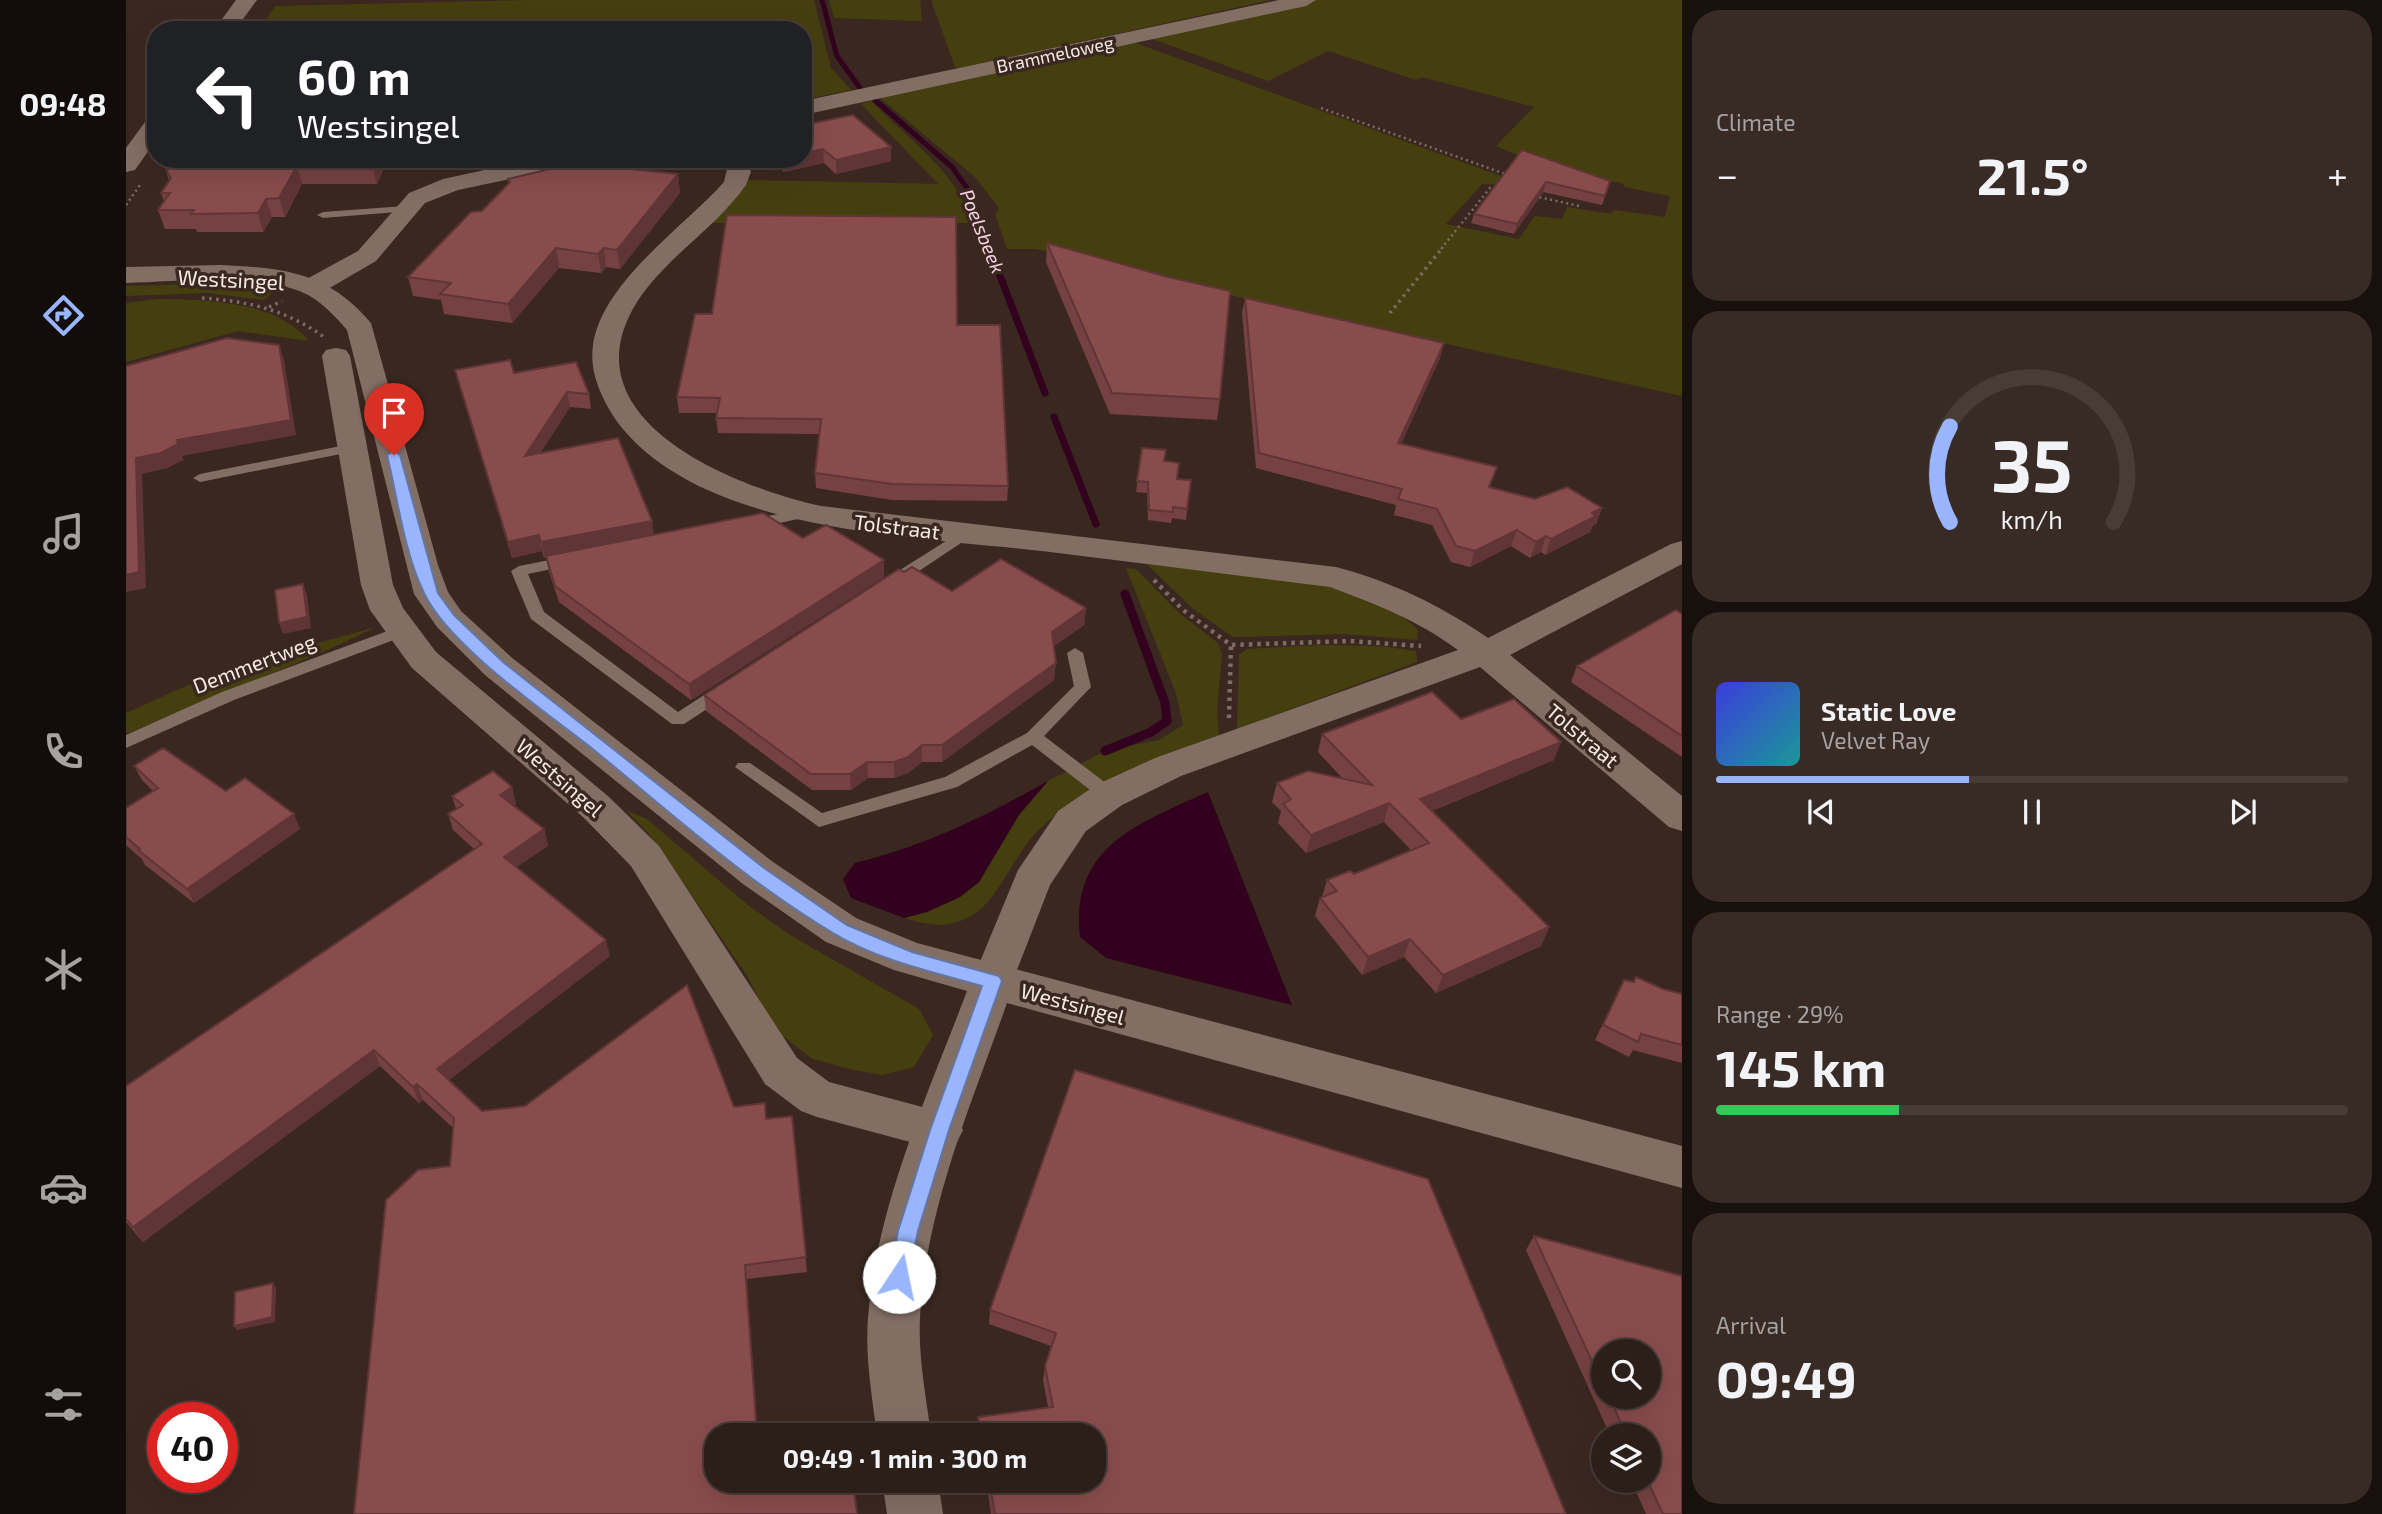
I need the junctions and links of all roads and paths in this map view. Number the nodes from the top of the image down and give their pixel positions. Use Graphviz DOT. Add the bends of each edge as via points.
graph roads {
  1 [pos="247,0"];
  2 [pos="1306,0"];
  3 [pos="230,21"];
  4 [pos="812,106"];
  5 [pos="1321,108"];
  6 [pos="147,136"];
  7 [pos="126,165"];
  8 [pos="528,168"];
  9 [pos="739,168"];
  10 [pos="1518,179"];
  11 [pos="1501,189"];
  12 [pos="1525,190"];
  13 [pos="1579,206"];
  14 [pos="405,209"];
  15 [pos="323,215"];
  16 [pos="126,275"];
  17 [pos="312,287"];
  18 [pos="197,297"];
  19 [pos="1390,313"];
  20 [pos="336,356"];
  21 [pos="352,448"];
  22 [pos="200,478"];
  23 [pos="807,513"];
  24 [pos="738,527"];
  25 [pos="965,534"];
  26 [pos="1682,551"];
  27 [pos="1129,553"];
  28 [pos="588,557"];
  29 [pos="885,586"];
  30 [pos="401,631"];
  31 [pos="1231,645"];
  32 [pos="1075,653"];
  33 [pos="1485,653"];
  34 [pos="736,682"];
  35 [pos="1033,737"];
  36 [pos="126,742"];
  37 [pos="1228,746"];
  38 [pos="744,767"];
  39 [pos="1109,795"];
  40 [pos="1682,817"];
  41 [pos="993,981"];
  42 [pos="940,1130"];
  43 [pos="1682,1167"];
  44 [pos="903,1423"];
  45 [pos="912,1493"];
  46 [pos="915,1514"];
  1 -- 3 [label="main road"];
  2 -- 4 [label="street, Brammeloweg"];
  5 -- 10 [label="path"];
  6 -- 7 [label="main road"];
  8 -- 14 [label="street" via="451,184 417,198"];
  9 -- 23 [label="street, Tolstraat" via="734,185 649,271 623,306 613,321 605,365 614,396 641,431 676,460 722,485"];
  11 -- 19 [label="path" via="1490,188"];
  12 -- 13 [label="path"];
  14 -- 15 [label="lane"];
  14 -- 17 [label="street" via="367,256"];
  16 -- 17 [label="main road, Westsingel" via="227,275"];
  17 -- 41 [label="main road, Westsingel" via="346,311 361,329 421,565 431,594 449,619 556,713 758,873 841,930 909,958"];
  18 -- 20 [label="path" via="250,303 292,316 327,340"];
  20 -- 21 [label="street, Westsingel"];
  21 -- 22 [label="lane"];
  21 -- 30 [label="street, Westsingel" via="377,585"];
  23 -- 24 [label="lane"];
  23 -- 25 [label="street, Tolstraat"];
  25 -- 27 [label="street, Tolstraat"];
  25 -- 29 [label="lane"];
  26 -- 33 [label="street"];
  27 -- 31 [label="path" via="1183,610"];
  27 -- 33 [label="street, Tolstraat" via="1336,577 1404,603 1445,624"];
  28 -- 34 [label="lane" via="519,571 537,615 678,720"];
  30 -- 36 [label="lane, Demmertweg" via="228,695"];
  30 -- 42 [label="street, Westsingel" via="424,660 596,807 645,856 780,1071 817,1098"];
  31 -- 33 [label="path" via="1375,640"];
  31 -- 37 [label="path"];
  32 -- 35 [label="lane" via="1083,687"];
  33 -- 37 [label="street"];
  33 -- 40 [label="street, Tolstraat"];
  35 -- 38 [label="lane" via="951,782 819,820"];
  35 -- 39 [label="lane"];
  37 -- 39 [label="street"];
  39 -- 41 [label="street" via="1072,821 1032,881"];
  41 -- 42 [label="main road"];
  41 -- 43 [label="main road, Westsingel"];
  42 -- 44 [label="main road" via="908,1231 894,1320"];
  45 -- 46 [label="main road"];
}
